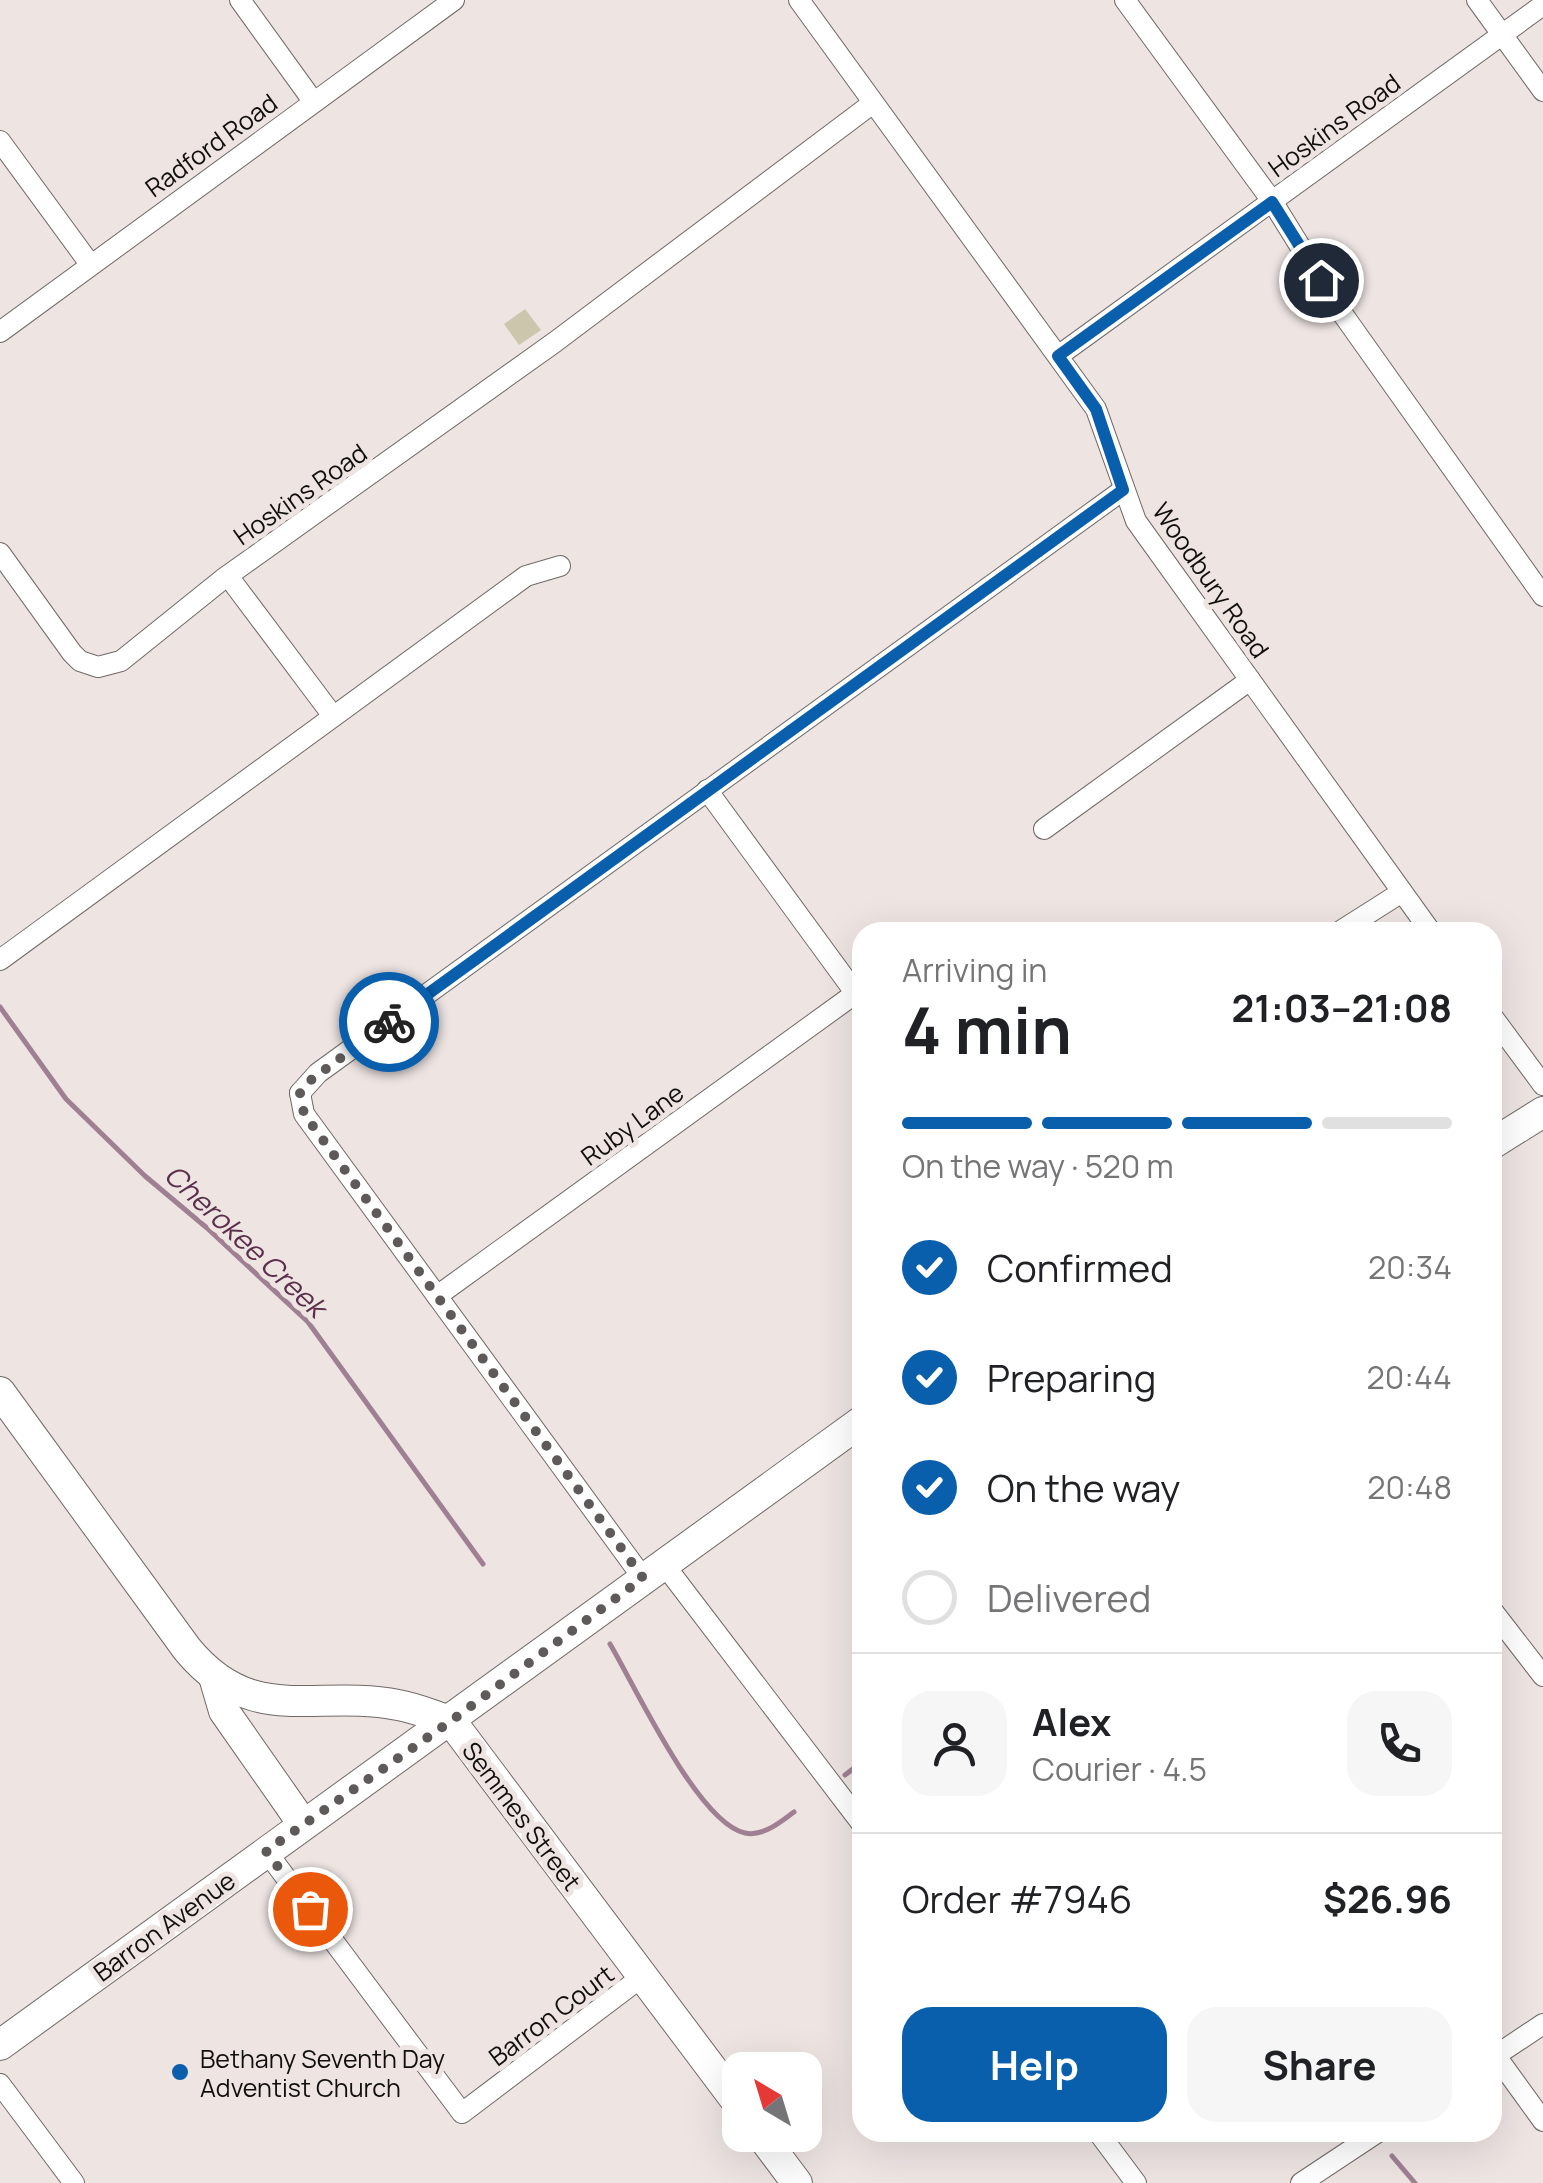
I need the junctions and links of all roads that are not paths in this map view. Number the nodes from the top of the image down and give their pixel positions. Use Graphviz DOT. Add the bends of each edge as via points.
graph roads {
  1 [pos="240,0"];
  2 [pos="454,0"];
  3 [pos="799,0"];
  4 [pos="1126,0"];
  5 [pos="1478,0"];
  6 [pos="1543,5"];
  7 [pos="1502,34"];
  8 [pos="1543,91"];
  9 [pos="313,101"];
  10 [pos="873,103"];
  11 [pos="0,140"];
  12 [pos="1272,202"];
  13 [pos="90,264"];
  14 [pos="0,332"];
  15 [pos="1058,356"];
  16 [pos="1123,490"];
  17 [pos="0,553"];
  18 [pos="560,566"];
  19 [pos="228,576"];
  20 [pos="1543,596"];
  21 [pos="1250,680"];
  22 [pos="333,716"];
  23 [pos="708,790"];
  24 [pos="1044,830"];
  25 [pos="1402,892"];
  26 [pos="1355,922"];
  27 [pos="1424,922"];
  28 [pos="0,960"];
  29 [pos="852,987"];
  30 [pos="852,1002"];
  31 [pos="1502,1030"];
  32 [pos="1543,1086"];
  33 [pos="1543,1112"];
  34 [pos="1502,1138"];
  35 [pos="437,1296"];
  36 [pos="0,1392"];
  37 [pos="852,1428"];
  38 [pos="653,1571"];
  39 [pos="1502,1623"];
  40 [pos="1543,1676"];
  41 [pos="214,1678"];
  42 [pos="451,1721"];
  43 [pos="852,1812"];
  44 [pos="303,1824"];
  45 [pos="266,1851"];
  46 [pos="643,1976"];
  47 [pos="1543,2024"];
  48 [pos="0,2044"];
  49 [pos="1502,2052"];
  50 [pos="1502,2068"];
  51 [pos="722,2082"];
  52 [pos="0,2084"];
  53 [pos="1543,2122"];
  54 [pos="1105,2142"];
  55 [pos="1363,2142"];
  56 [pos="774,2152"];
  57 [pos="74,2183"];
  58 [pos="797,2183"];
  59 [pos="1136,2183"];
  60 [pos="1301,2183"];
  1 -- 9 [label="street"];
  2 -- 9 [label="street, Radford Road"];
  3 -- 10 [label="street, Woodbury Road"];
  4 -- 12 [label="street"];
  5 -- 7 [label="street"];
  6 -- 7 [label="street, Hoskins Road"];
  7 -- 8 [label="street"];
  7 -- 12 [label="street, Hoskins Road"];
  9 -- 13 [label="street, Radford Road"];
  10 -- 15 [label="street, Woodbury Road"];
  10 -- 19 [label="street, Hoskins Road"];
  11 -- 13 [label="street"];
  12 -- 15 [label="street, Hoskins Road"];
  12 -- 20 [label="street" via="1337,306"];
  13 -- 14 [label="street, Radford Road"];
  15 -- 16 [label="street, Woodbury Road" via="1096,409"];
  16 -- 21 [label="street, Woodbury Road" via="1136,521"];
  16 -- 23 [label="street"];
  17 -- 19 [label="street" via="72,653 98,666 120,661"];
  18 -- 22 [label="street" via="526,576"];
  19 -- 22 [label="street, Hoskins Road"];
  21 -- 24 [label="street"];
  21 -- 25 [label="street, Woodbury Road"];
  22 -- 28 [label="street"];
  23 -- 29 [label="street"];
  23 -- 35 [label="street" via="293,1093"];
  25 -- 26 [label="street"];
  25 -- 27 [label="street, Woodbury Road"];
  30 -- 35 [label="street, Ruby Lane"];
  31 -- 32 [label="street"];
  33 -- 34 [label="main road"];
  35 -- 38 [label="street"];
  36 -- 41 [label="main road, Semmes Street"];
  37 -- 38 [label="main road, Barron Avenue"];
  38 -- 42 [label="main road, Barron Avenue"];
  38 -- 43 [label="street"];
  39 -- 40 [label="street"];
  41 -- 42 [label="main road, Semmes Street" via="274,1701 397,1704"];
  41 -- 44 [label="main road, Semmes Street" via="224,1711"];
  42 -- 44 [label="main road, Barron Avenue"];
  42 -- 46 [label="main road, Semmes Street"];
  44 -- 45 [label="main road, Barron Avenue"];
  45 -- 46 [label="street, Barron Court" via="462,2113"];
  45 -- 48 [label="main road, Barron Avenue"];
  46 -- 51 [label="main road, Semmes Street"];
  47 -- 49 [label="street"];
  50 -- 53 [label="street"];
  52 -- 57 [label="street"];
  54 -- 59 [label="street"];
  55 -- 60 [label="street"];
  56 -- 58 [label="main road"];
}
